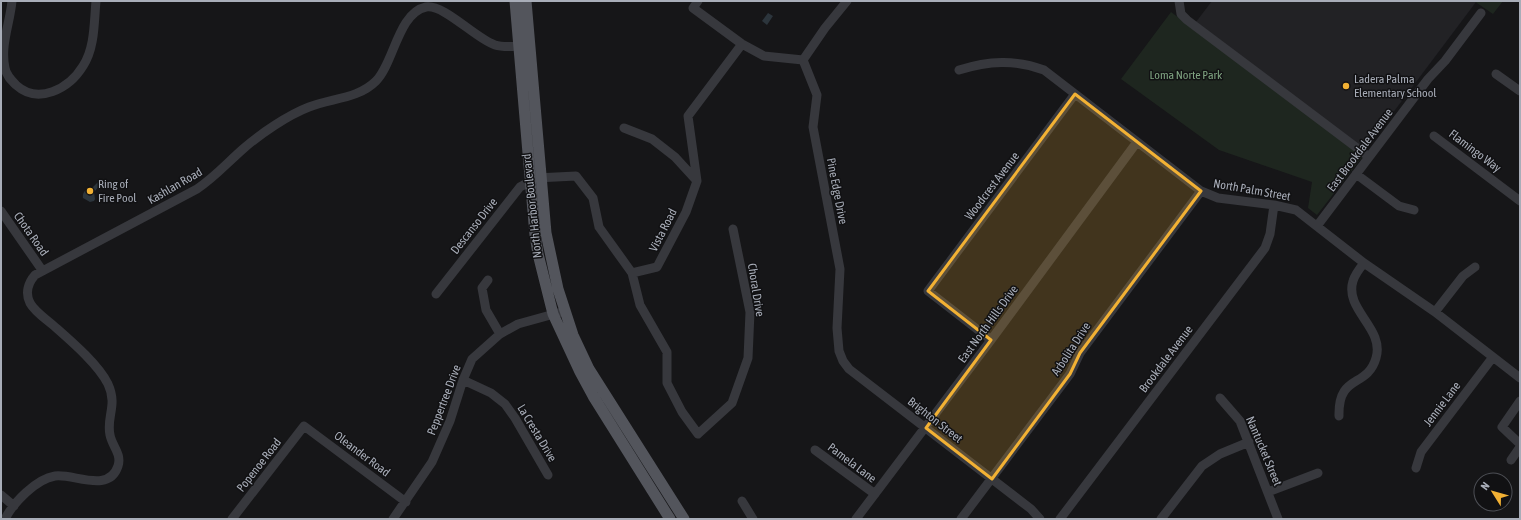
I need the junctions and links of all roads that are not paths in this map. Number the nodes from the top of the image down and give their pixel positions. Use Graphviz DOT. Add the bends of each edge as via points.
graph roads {
  1 [pos="12,1"];
  2 [pos="96,1"];
  3 [pos="515,1"];
  4 [pos="526,1"];
  5 [pos="698,1"];
  6 [pos="847,1"];
  7 [pos="1179,1"];
  8 [pos="1481,13"];
  9 [pos="742,44"];
  10 [pos="518,46"];
  11 [pos="530,46"];
  12 [pos="803,60"];
  13 [pos="959,70"];
  14 [pos="1496,74"];
  15 [pos="1520,91"];
  16 [pos="1075,94"];
  17 [pos="624,128"];
  18 [pos="1434,136"];
  19 [pos="1137,142"];
  20 [pos="1369,157"];
  21 [pos="1356,174"];
  22 [pos="536,179"];
  23 [pos="697,181"];
  24 [pos="1201,192"];
  25 [pos="1520,201"];
  26 [pos="1274,205"];
  27 [pos="1414,210"];
  28 [pos="1,211"];
  29 [pos="1317,226"];
  30 [pos="733,229"];
  31 [pos="1364,263"];
  32 [pos="1475,267"];
  33 [pos="42,270"];
  34 [pos="632,273"];
  35 [pos="488,280"];
  36 [pos="436,294"];
  37 [pos="565,311"];
  38 [pos="1435,312"];
  39 [pos="553,314"];
  40 [pos="838,328"];
  41 [pos="500,334"];
  42 [pos="991,340"];
  43 [pos="1493,357"];
  44 [pos="1520,378"];
  45 [pos="463,380"];
  46 [pos="1220,398"];
  47 [pos="1520,401"];
  48 [pos="1339,416"];
  49 [pos="304,426"];
  50 [pos="926,428"];
  51 [pos="1249,442"];
  52 [pos="1520,446"];
  53 [pos="815,450"];
  54 [pos="1511,460"];
  55 [pos="1416,468"];
  56 [pos="1318,473"];
  57 [pos="548,476"];
  58 [pos="992,479"];
  59 [pos="1268,492"];
  60 [pos="875,494"];
  61 [pos="1,495"];
  62 [pos="742,501"];
  63 [pos="406,502"];
  64 [pos="14,506"];
  65 [pos="5,519"];
  66 [pos="232,519"];
  67 [pos="393,519"];
  68 [pos="670,519"];
  69 [pos="684,519"];
  70 [pos="753,519"];
  71 [pos="856,519"];
  72 [pos="961,519"];
  73 [pos="1040,519"];
  74 [pos="1060,519"];
  75 [pos="1161,519"];
  76 [pos="1278,519"];
  1 -- 2 [label="street" via="4,52 6,73 20,89 41,94 62,87 83,66 91,49"];
  3 -- 10 [label="main road, North Harbor Boulevard"];
  4 -- 11 [label="main road, North Harbor Boulevard"];
  5 -- 9 [label="street" via="693,8"];
  6 -- 12 [label="street"];
  7 -- 20 [label="street" via="1181,14 1187,20"];
  8 -- 20 [label="street, East Brookdale Avenue"];
  9 -- 12 [label="street" via="764,56"];
  9 -- 23 [label="street, Vista Road" via="688,116"];
  10 -- 11 [label="street, Kashlan Road"];
  10 -- 22 [label="main road, North Harbor Boulevard"];
  10 -- 33 [label="street, Kashlan Road" via="491,43 440,10 431,7 422,9 408,22 385,70 370,86 350,96 316,104 297,112 247,145 220,172 197,189"];
  11 -- 22 [label="main road, North Harbor Boulevard"];
  12 -- 40 [label="street, Pine Edge Drive" via="817,94 813,127 840,269"];
  13 -- 16 [label="street, North Palm Street" via="1001,62 1020,64 1044,70"];
  14 -- 15 [label="street"];
  16 -- 19 [label="street, North Palm Street"];
  16 -- 42 [label="street, Woodcrest Avenue" via="928,292"];
  17 -- 23 [label="street" via="652,139 675,157"];
  18 -- 25 [label="street, Flamingo Way"];
  19 -- 24 [label="street, North Palm Street"];
  19 -- 42 [label="street, East North Hills Drive"];
  20 -- 21 [label="street, East Brookdale Avenue"];
  21 -- 27 [label="street" via="1399,206"];
  21 -- 29 [label="street, East Brookdale Avenue"];
  22 -- 34 [label="street" via="576,176 593,198 599,227"];
  22 -- 36 [label="street, Descanso Drive" via="520,187"];
  22 -- 37 [label="main road, North Harbor Boulevard" via="549,254"];
  22 -- 39 [label="main road, North Harbor Boulevard" via="538,254"];
  23 -- 34 [label="street, Vista Road" via="686,212 657,267"];
  24 -- 26 [label="street, North Palm Street" via="1218,198"];
  24 -- 58 [label="street, Arbolita Drive" via="1080,353 1070,374"];
  26 -- 29 [label="street, North Palm Street" via="1296,210"];
  26 -- 74 [label="street, Brookdale Avenue" via="1270,234 1265,248"];
  28 -- 33 [label="street, Chota Road"];
  29 -- 31 [label="street, North Palm Street"];
  30 -- 34 [label="street, Choral Drive" via="750,312 748,358 732,403 698,434 682,412 667,383 667,352 640,305"];
  31 -- 38 [label="street, North Palm Street"];
  31 -- 48 [label="street" via="1353,281 1352,292 1361,314 1376,336 1377,357 1364,377 1345,388 1339,404"];
  32 -- 38 [label="street" via="1463,276"];
  33 -- 64 [label="street, Kashlan Road" via="35,275 29,285 30,304 69,339 97,368 108,384 113,405 110,435 119,461 114,472 102,480 86,481 58,476 49,478"];
  35 -- 41 [label="street" via="482,288 486,310"];
  37 -- 39 [label="street, Peppertree Drive"];
  37 -- 69 [label="main road, North Harbor Boulevard" via="573,335 600,388"];
  38 -- 43 [label="street, North Palm Street"];
  39 -- 41 [label="street, Peppertree Drive" via="518,324"];
  39 -- 68 [label="main road, North Harbor Boulevard" via="592,396"];
  40 -- 50 [label="street, Brighton Street" via="839,351 849,369"];
  41 -- 45 [label="street, Peppertree Drive" via="472,359"];
  42 -- 50 [label="street, East North Hills Drive"];
  43 -- 44 [label="street, North Palm Street"];
  43 -- 55 [label="street, Jennie Lane" via="1421,452"];
  45 -- 57 [label="street, La Cresta Drive" via="490,393 505,404"];
  45 -- 63 [label="street, Peppertree Drive" via="450,421 432,462"];
  46 -- 51 [label="street, Nantucket Street" via="1240,421"];
  47 -- 52 [label="street" via="1502,427"];
  49 -- 63 [label="street, Oleander Road"];
  49 -- 66 [label="street, Popenoe Road"];
  50 -- 58 [label="street, Brighton Street"];
  50 -- 60 [label="street, East North Hills Drive"];
  51 -- 59 [label="street, Nantucket Street"];
  51 -- 75 [label="street" via="1220,454 1202,466"];
  52 -- 54 [label="street"];
  53 -- 60 [label="street, Pamela Lane"];
  56 -- 59 [label="street"];
  58 -- 72 [label="street, Arbolita Drive"];
  58 -- 73 [label="street, Brighton Street"];
  59 -- 76 [label="street, Nantucket Street"];
  60 -- 71 [label="street, East North Hills Drive"];
  61 -- 64 [label="street"];
  62 -- 70 [label="street"];
  63 -- 67 [label="street, Peppertree Drive"];
  64 -- 65 [label="street, Kashlan Road"];
}
